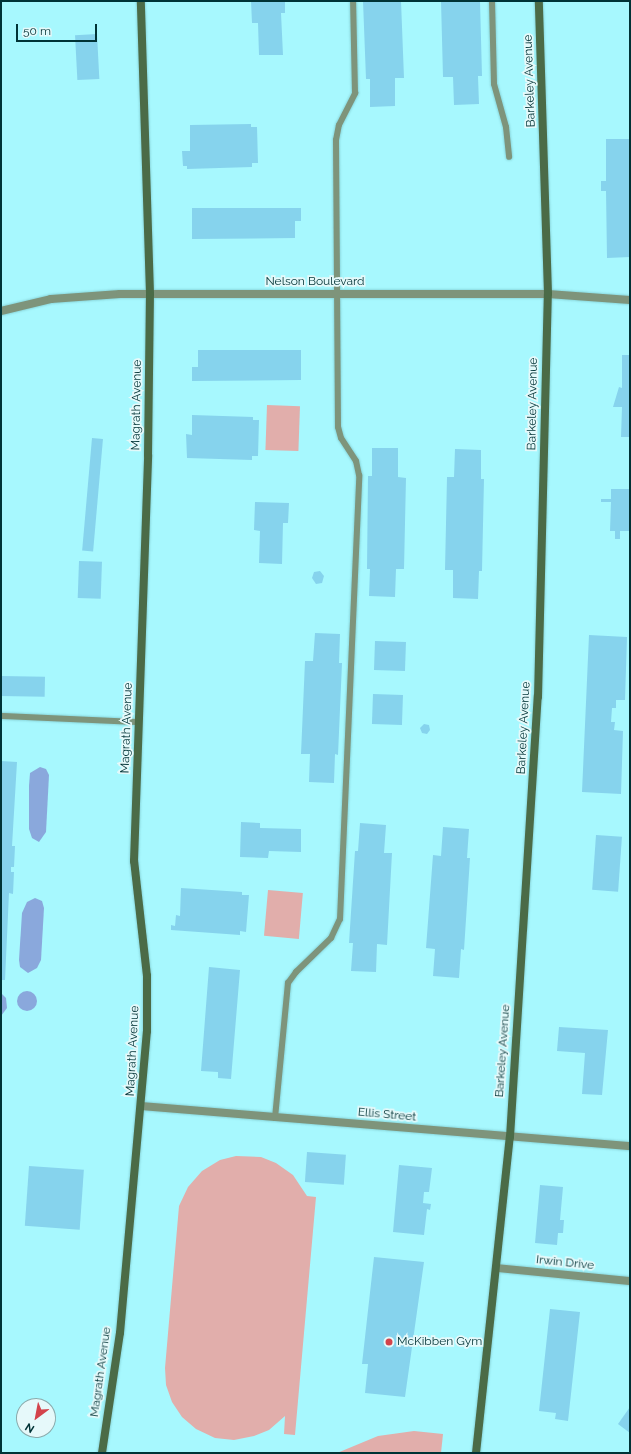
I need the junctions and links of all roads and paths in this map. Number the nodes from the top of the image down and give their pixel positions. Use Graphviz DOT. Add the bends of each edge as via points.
graph roads {
  1 [pos="141,1"];
  2 [pos="353,1"];
  3 [pos="492,1"];
  4 [pos="539,1"];
  5 [pos="509,157"];
  6 [pos="150,294"];
  7 [pos="337,294"];
  8 [pos="548,294"];
  9 [pos="630,300"];
  10 [pos="1,311"];
  11 [pos="1,716"];
  12 [pos="139,722"];
  13 [pos="142,1106"];
  14 [pos="275,1118"];
  15 [pos="510,1137"];
  16 [pos="630,1146"];
  17 [pos="497,1268"];
  18 [pos="630,1282"];
  19 [pos="102,1453"];
  20 [pos="476,1453"];
  1 -- 6 [label="main road, Magrath Avenue"];
  2 -- 7 [label="lane" via="355,93 339,125 336,140"];
  3 -- 5 [label="lane" via="494,84 506,127"];
  4 -- 8 [label="main road, Barkeley Avenue"];
  6 -- 7 [label="street, Nelson Boulevard"];
  6 -- 10 [label="street, Nelson Boulevard" via="70,297 33,302"];
  6 -- 12 [label="main road, Magrath Avenue" via="148,455"];
  7 -- 8 [label="street, Nelson Boulevard"];
  7 -- 14 [label="lane" via="338,427 341,438 356,461 359,475 340,920 331,938 296,972 288,984"];
  8 -- 9 [label="street, Nelson Boulevard"];
  8 -- 15 [label="main road, Barkeley Avenue" via="538,697"];
  11 -- 12 [label="lane"];
  12 -- 13 [label="main road, Magrath Avenue" via="134,861 147,976 147,1031"];
  13 -- 14 [label="street, Ellis Street"];
  13 -- 19 [label="main road, Magrath Avenue" via="120,1333"];
  14 -- 15 [label="street, Ellis Street"];
  15 -- 16 [label="street, Ellis Street"];
  15 -- 17 [label="main road, Barkeley Avenue"];
  17 -- 18 [label="street, Irwin Drive"];
  17 -- 20 [label="main road, Barkeley Avenue"];
}
